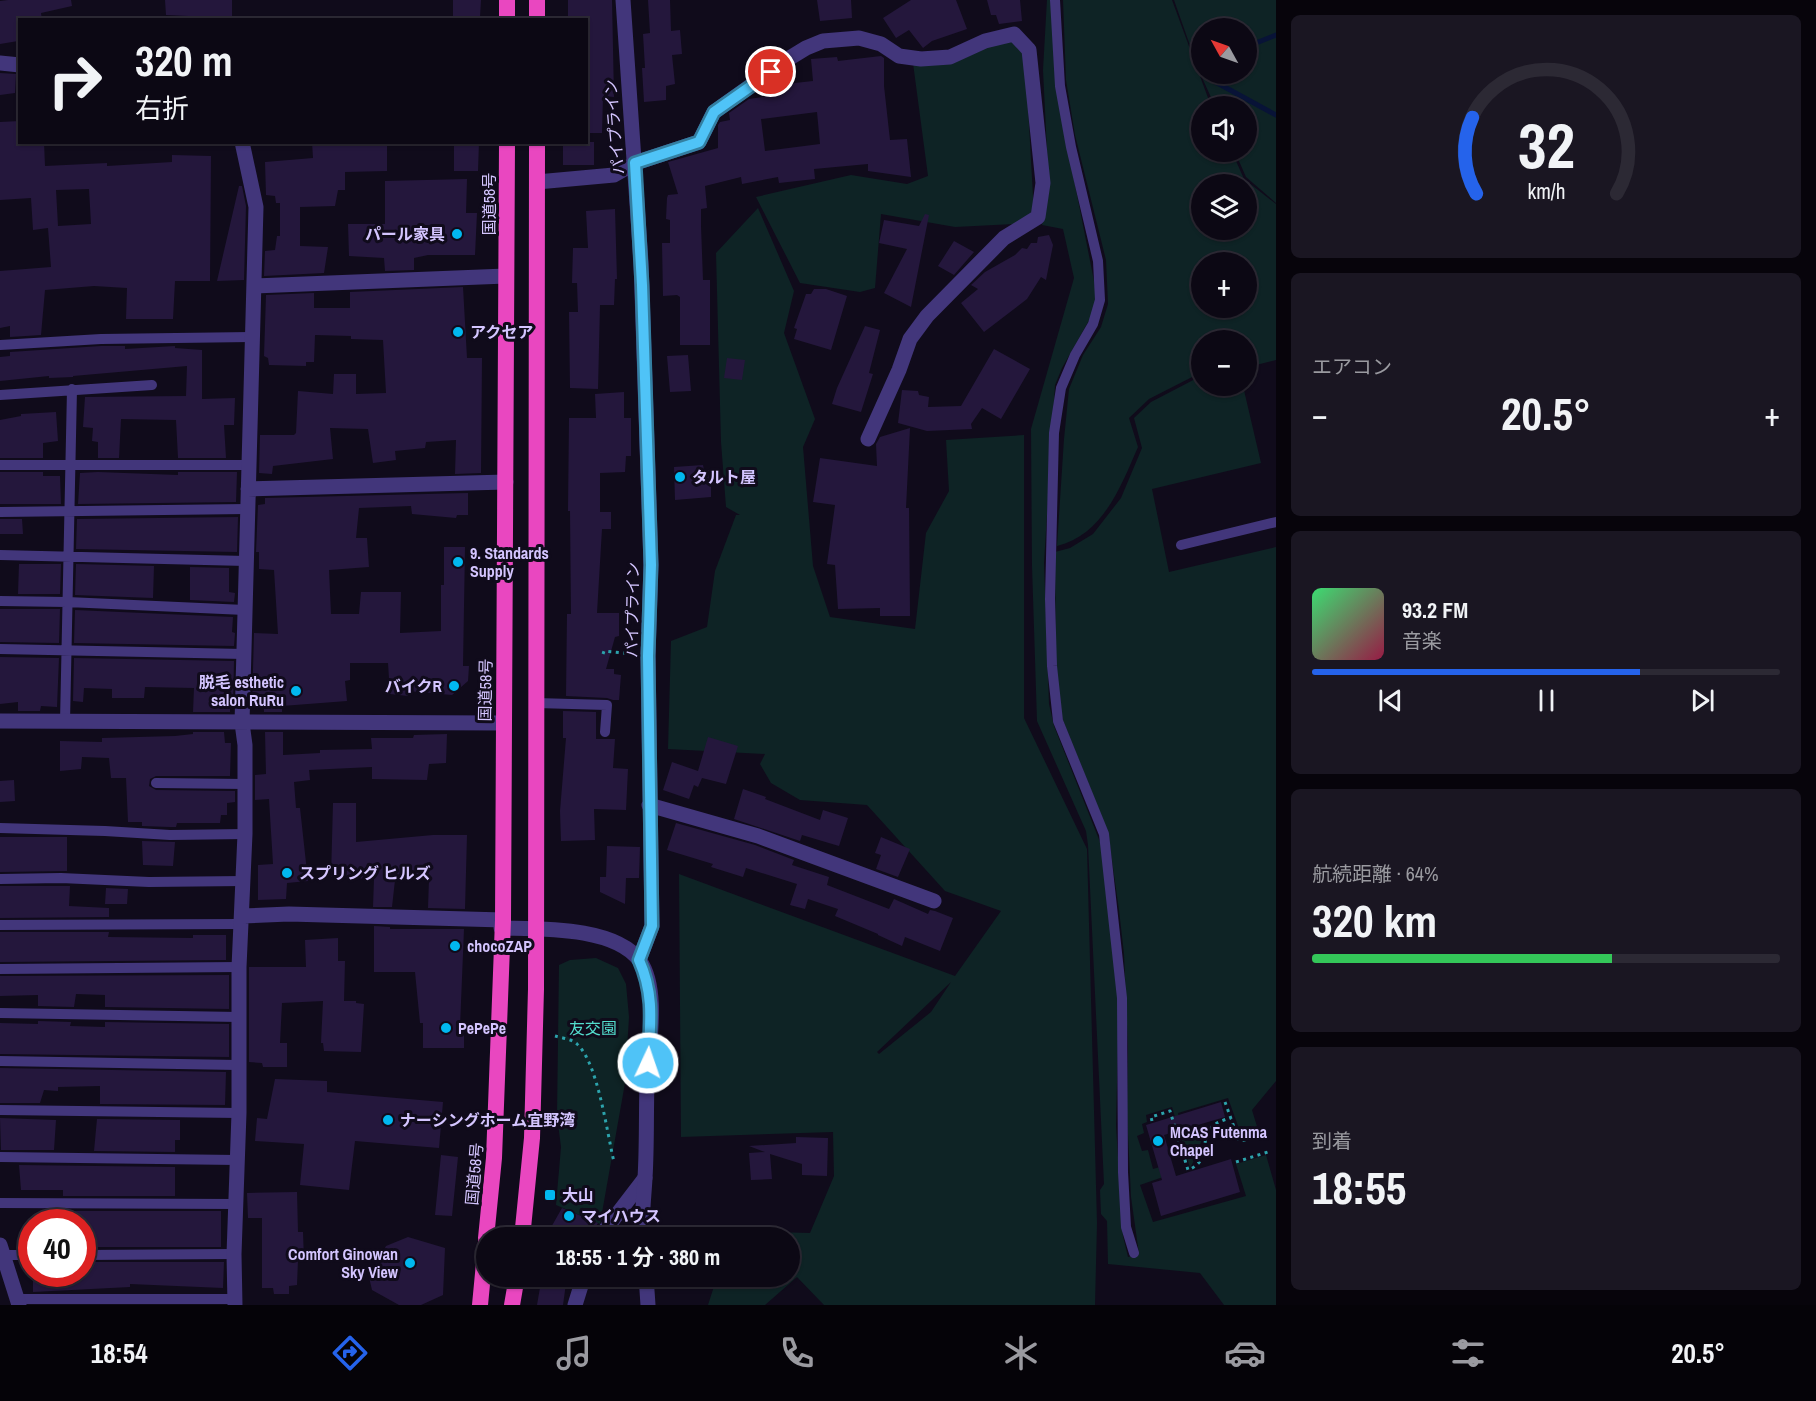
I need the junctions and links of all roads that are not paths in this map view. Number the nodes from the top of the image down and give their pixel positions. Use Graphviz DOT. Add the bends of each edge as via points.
graph roads {
  1 [pos="507,0"];
  2 [pos="537,0"];
  3 [pos="623,0"];
  4 [pos="1055,0"];
  5 [pos="507,18"];
  6 [pos="537,18"];
  7 [pos="0,63"];
  8 [pos="18,65"];
  9 [pos="242,144"];
  10 [pos="507,144"];
  11 [pos="537,144"];
  12 [pos="635,163"];
  13 [pos="537,182"];
  14 [pos="506,276"];
  15 [pos="255,286"];
  16 [pos="251,337"];
  17 [pos="0,345"];
  18 [pos="152,385"];
  19 [pos="72,389"];
  20 [pos="0,395"];
  21 [pos="868,439"];
  22 [pos="0,465"];
  23 [pos="248,465"];
  24 [pos="69,466"];
  25 [pos="506,482"];
  26 [pos="248,489"];
  27 [pos="247,509"];
  28 [pos="0,512"];
  29 [pos="69,512"];
  30 [pos="1276,522"];
  31 [pos="1181,545"];
  32 [pos="0,555"];
  33 [pos="69,556"];
  34 [pos="246,561"];
  35 [pos="0,601"];
  36 [pos="67,602"];
  37 [pos="245,610"];
  38 [pos="0,649"];
  39 [pos="66,649"];
  40 [pos="243,654"];
  41 [pos="536,703"];
  42 [pos="0,721"];
  43 [pos="65,722"];
  44 [pos="242,723"];
  45 [pos="502,723"];
  46 [pos="605,732"];
  47 [pos="156,783"];
  48 [pos="245,784"];
  49 [pos="649,805"];
  50 [pos="0,828"];
  51 [pos="245,834"];
  52 [pos="0,879"];
  53 [pos="244,881"];
  54 [pos="934,901"];
  55 [pos="241,920"];
  56 [pos="502,924"];
  57 [pos="0,925"];
  58 [pos="536,929"];
  59 [pos="639,960"];
  60 [pos="239,967"];
  61 [pos="0,969"];
  62 [pos="0,1013"];
  63 [pos="239,1017"];
  64 [pos="0,1061"];
  65 [pos="238,1065"];
  66 [pos="0,1110"];
  67 [pos="239,1113"];
  68 [pos="0,1157"];
  69 [pos="237,1160"];
  70 [pos="645,1178"];
  71 [pos="0,1203"];
  72 [pos="236,1204"];
  73 [pos="487,1227"];
  74 [pos="523,1227"];
  75 [pos="607,1227"];
  76 [pos="642,1227"];
  77 [pos="1,1251"];
  78 [pos="18,1253"];
  79 [pos="1134,1253"];
  80 [pos="234,1254"];
  81 [pos="96,1255"];
  82 [pos="482,1287"];
  83 [pos="515,1287"];
  84 [pos="580,1287"];
  85 [pos="647,1287"];
  86 [pos="18,1302"];
  87 [pos="235,1302"];
  88 [pos="480,1305"];
  89 [pos="512,1305"];
  90 [pos="574,1305"];
  91 [pos="648,1305"];
  1 -- 5 [label="highway"];
  2 -- 6 [label="highway"];
  3 -- 12 [label="street, パイプライン"];
  4 -- 79 [label="lane" via="1060,86 1098,261 1100,300 1093,324 1061,388 1054,433 1052,666 1058,721 1104,834 1122,998 1123,1172 1126,1227"];
  7 -- 8 [label="street"];
  9 -- 15 [label="street" via="256,207"];
  10 -- 14 [label="highway, 国道58号"];
  11 -- 13 [label="highway"];
  12 -- 13 [label="street" via="614,175"];
  12 -- 21 [label="street" via="699,142 714,112 788,59 824,42 859,38 881,44 900,56 921,59 950,57 985,41 1014,34 1029,50 1042,183 1038,217 1004,238 927,316 910,339"];
  12 -- 49 [label="street, パイプライン" via="651,565"];
  13 -- 41 [label="highway"];
  14 -- 15 [label="street"];
  14 -- 25 [label="highway, 国道58号"];
  15 -- 16 [label="street"];
  16 -- 17 [label="lane"];
  16 -- 23 [label="street"];
  18 -- 19 [label="lane"];
  19 -- 20 [label="lane"];
  19 -- 24 [label="lane"];
  22 -- 24 [label="lane"];
  23 -- 24 [label="lane"];
  23 -- 26 [label="street"];
  24 -- 29 [label="lane"];
  25 -- 26 [label="street"];
  25 -- 45 [label="highway, 国道58号"];
  26 -- 27 [label="street"];
  27 -- 29 [label="lane"];
  27 -- 34 [label="street"];
  28 -- 29 [label="lane"];
  29 -- 33 [label="lane"];
  30 -- 31 [label="lane"];
  32 -- 33 [label="lane"];
  33 -- 34 [label="lane"];
  33 -- 36 [label="lane"];
  34 -- 37 [label="street"];
  35 -- 36 [label="lane"];
  36 -- 37 [label="lane"];
  36 -- 39 [label="lane"];
  37 -- 40 [label="street"];
  38 -- 39 [label="lane"];
  39 -- 40 [label="lane"];
  39 -- 43 [label="lane"];
  40 -- 44 [label="street"];
  41 -- 46 [label="lane" via="607,705"];
  41 -- 58 [label="highway"];
  42 -- 43 [label="street"];
  43 -- 44 [label="street"];
  44 -- 45 [label="street"];
  44 -- 48 [label="street"];
  45 -- 56 [label="highway, 国道58号"];
  47 -- 48 [label="lane"];
  48 -- 51 [label="street"];
  49 -- 54 [label="street" via="758,836"];
  49 -- 59 [label="street, パイプライン" via="652,926"];
  50 -- 51 [label="lane"];
  51 -- 53 [label="street"];
  52 -- 53 [label="lane"];
  53 -- 55 [label="street"];
  55 -- 56 [label="street" via="290,914"];
  55 -- 57 [label="lane"];
  55 -- 60 [label="street"];
  56 -- 58 [label="street"];
  56 -- 73 [label="highway, 国道58号" via="494,1147"];
  58 -- 59 [label="street" via="581,932 608,939"];
  58 -- 74 [label="highway" via="532,1138"];
  59 -- 70 [label="street" via="648,980 651,1008"];
  60 -- 61 [label="lane"];
  60 -- 63 [label="street"];
  62 -- 63 [label="lane"];
  63 -- 65 [label="street"];
  64 -- 65 [label="lane"];
  65 -- 67 [label="street"];
  66 -- 67 [label="lane"];
  67 -- 69 [label="street"];
  68 -- 69 [label="lane"];
  69 -- 72 [label="street"];
  70 -- 75 [label="street"];
  70 -- 76 [label="street"];
  71 -- 72 [label="lane"];
  72 -- 80 [label="street"];
  77 -- 78 [label="lane"];
  77 -- 86 [label="street"];
  80 -- 81 [label="lane"];
  80 -- 87 [label="street"];
  82 -- 88 [label="highway"];
  83 -- 89 [label="highway"];
  84 -- 90 [label="street"];
  85 -- 91 [label="street"];
  86 -- 87 [label="lane"];
}
